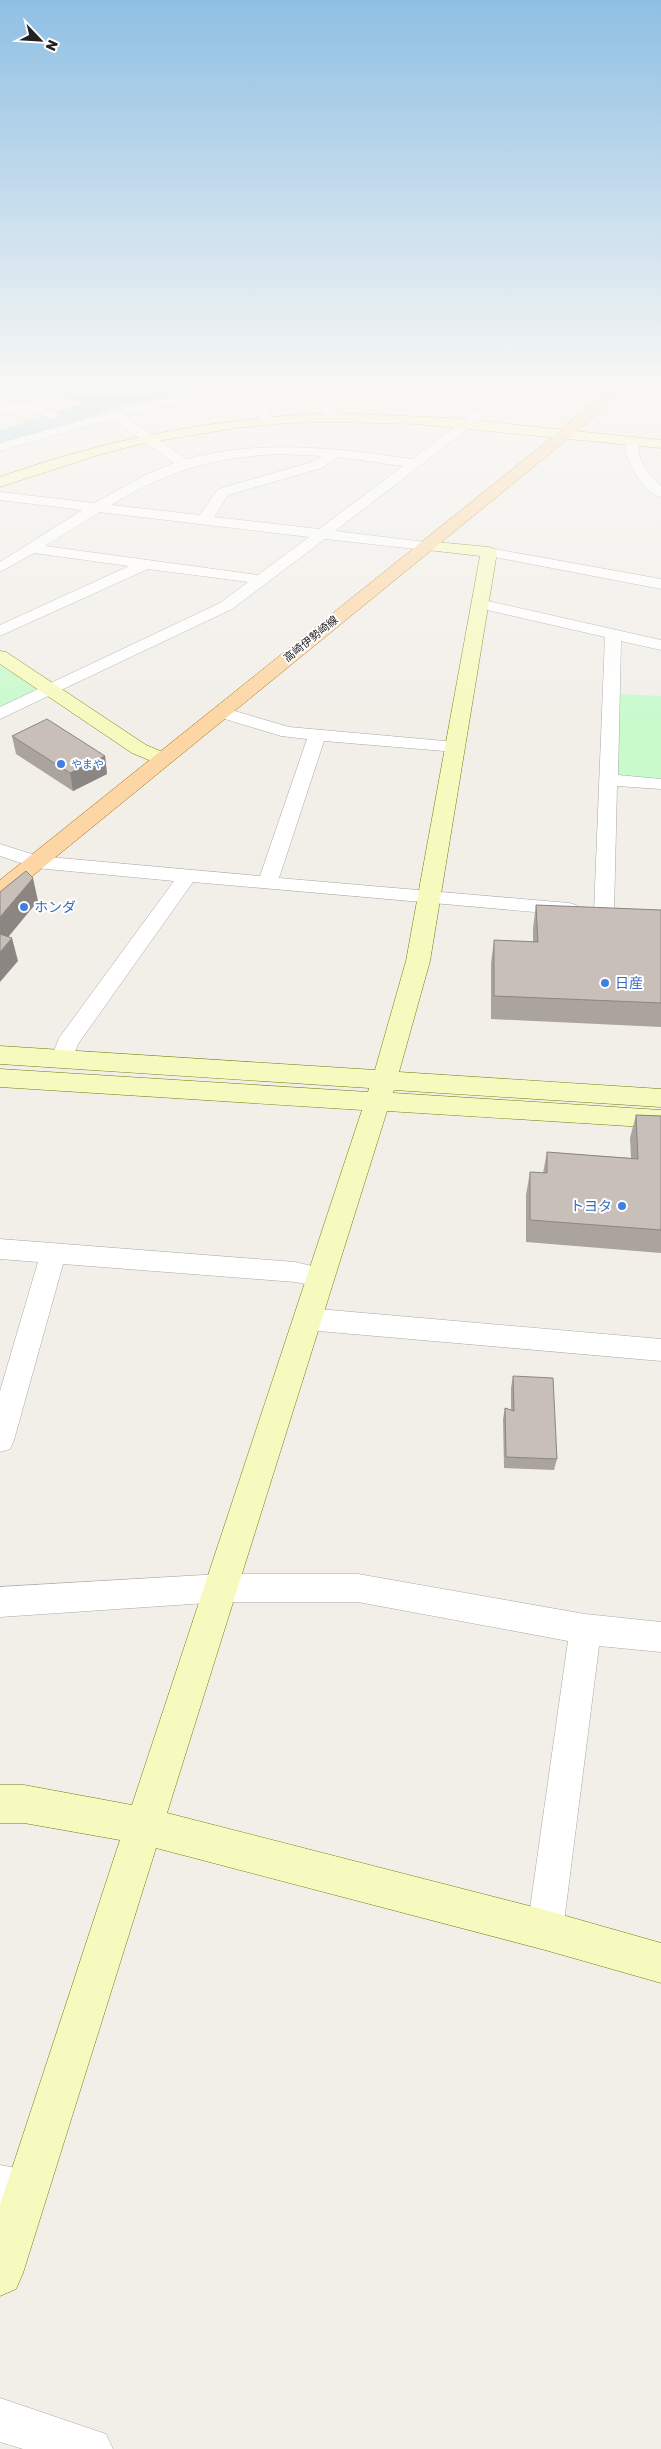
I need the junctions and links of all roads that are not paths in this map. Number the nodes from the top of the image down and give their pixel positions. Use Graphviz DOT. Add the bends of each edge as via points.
graph roads {
  1 [pos="21,498"];
  2 [pos="114,498"];
  3 [pos="219,498"];
  4 [pos="371,498"];
  5 [pos="485,498"];
  6 [pos="99,507"];
  7 [pos="205,519"];
  8 [pos="324,534"];
  9 [pos="425,546"];
  10 [pos="0,548"];
  11 [pos="28,552"];
  12 [pos="489,552"];
  13 [pos="147,564"];
  14 [pos="0,568"];
  15 [pos="263,580"];
  16 [pos="661,584"];
  17 [pos="479,604"];
  18 [pos="0,630"];
  19 [pos="613,634"];
  20 [pos="661,645"];
  21 [pos="0,656"];
  22 [pos="50,690"];
  23 [pos="222,712"];
  24 [pos="0,714"];
  25 [pos="317,735"];
  26 [pos="456,747"];
  27 [pos="163,759"];
  28 [pos="608,780"];
  29 [pos="661,784"];
  30 [pos="0,850"];
  31 [pos="36,862"];
  32 [pos="188,875"];
  33 [pos="268,882"];
  34 [pos="0,891"];
  35 [pos="430,897"];
  36 [pos="0,1055"];
  37 [pos="62,1060"];
  38 [pos="0,1078"];
  39 [pos="381,1091"];
  40 [pos="661,1098"];
  41 [pos="661,1119"];
  42 [pos="0,1249"];
  43 [pos="53,1253"];
  44 [pos="320,1276"];
  45 [pos="307,1319"];
  46 [pos="661,1350"];
  47 [pos="4,1408"];
  48 [pos="0,1440"];
  49 [pos="221,1588"];
  50 [pos="0,1602"];
  51 [pos="585,1629"];
  52 [pos="661,1637"];
  53 [pos="0,1804"];
  54 [pos="144,1826"];
  55 [pos="545,1930"];
  56 [pos="661,1963"];
  57 [pos="13,2187"];
  58 [pos="0,2273"];
  59 [pos="0,2420"];
  60 [pos="91,2449"];
  1 -- 6 [label="street"];
  2 -- 6 [label="street"];
  3 -- 7 [label="street"];
  4 -- 8 [label="street"];
  5 -- 9 [label="main road, 高崎伊勢崎線"];
  6 -- 7 [label="street"];
  6 -- 11 [label="street"];
  7 -- 8 [label="street"];
  8 -- 9 [label="street"];
  8 -- 15 [label="street"];
  9 -- 12 [label="street"];
  9 -- 23 [label="main road, 高崎伊勢崎線"];
  10 -- 11 [label="street"];
  11 -- 13 [label="street"];
  11 -- 14 [label="street"];
  12 -- 16 [label="street"];
  12 -- 17 [label="street"];
  13 -- 15 [label="street"];
  13 -- 18 [label="street"];
  15 -- 22 [label="street" via="226,606"];
  17 -- 19 [label="street"];
  17 -- 26 [label="street"];
  19 -- 20 [label="street"];
  19 -- 28 [label="street"];
  21 -- 22 [label="street"];
  22 -- 24 [label="street"];
  22 -- 27 [label="street" via="139,749"];
  23 -- 25 [label="street" via="277,730"];
  23 -- 27 [label="main road, 高崎伊勢崎線"];
  25 -- 26 [label="street"];
  25 -- 33 [label="street"];
  26 -- 35 [label="street"];
  27 -- 31 [label="main road, 高崎伊勢崎線"];
  28 -- 29 [label="street"];
  28 -- 35 [label="street" via="614,913"];
  30 -- 31 [label="street"];
  31 -- 32 [label="street"];
  31 -- 34 [label="main road, 高崎伊勢崎線"];
  32 -- 33 [label="street"];
  32 -- 37 [label="street" via="67,1043"];
  33 -- 35 [label="street"];
  35 -- 39 [label="street" via="418,961"];
  36 -- 37 [label="street"];
  37 -- 39 [label="street"];
  38 -- 39 [label="street"];
  39 -- 40 [label="street"];
  39 -- 41 [label="street"];
  39 -- 44 [label="street"];
  42 -- 43 [label="street"];
  43 -- 44 [label="street"];
  43 -- 47 [label="street"];
  44 -- 45 [label="street"];
  45 -- 46 [label="street"];
  45 -- 49 [label="street"];
  47 -- 48 [label="street"];
  49 -- 50 [label="street"];
  49 -- 51 [label="street" via="358,1588"];
  49 -- 54 [label="street"];
  51 -- 52 [label="street"];
  51 -- 55 [label="street"];
  53 -- 54 [label="street" via="24,1804"];
  54 -- 55 [label="street"];
  54 -- 57 [label="street"];
  55 -- 56 [label="street"];
  57 -- 58 [label="street"];
  59 -- 60 [label="street"];
}
